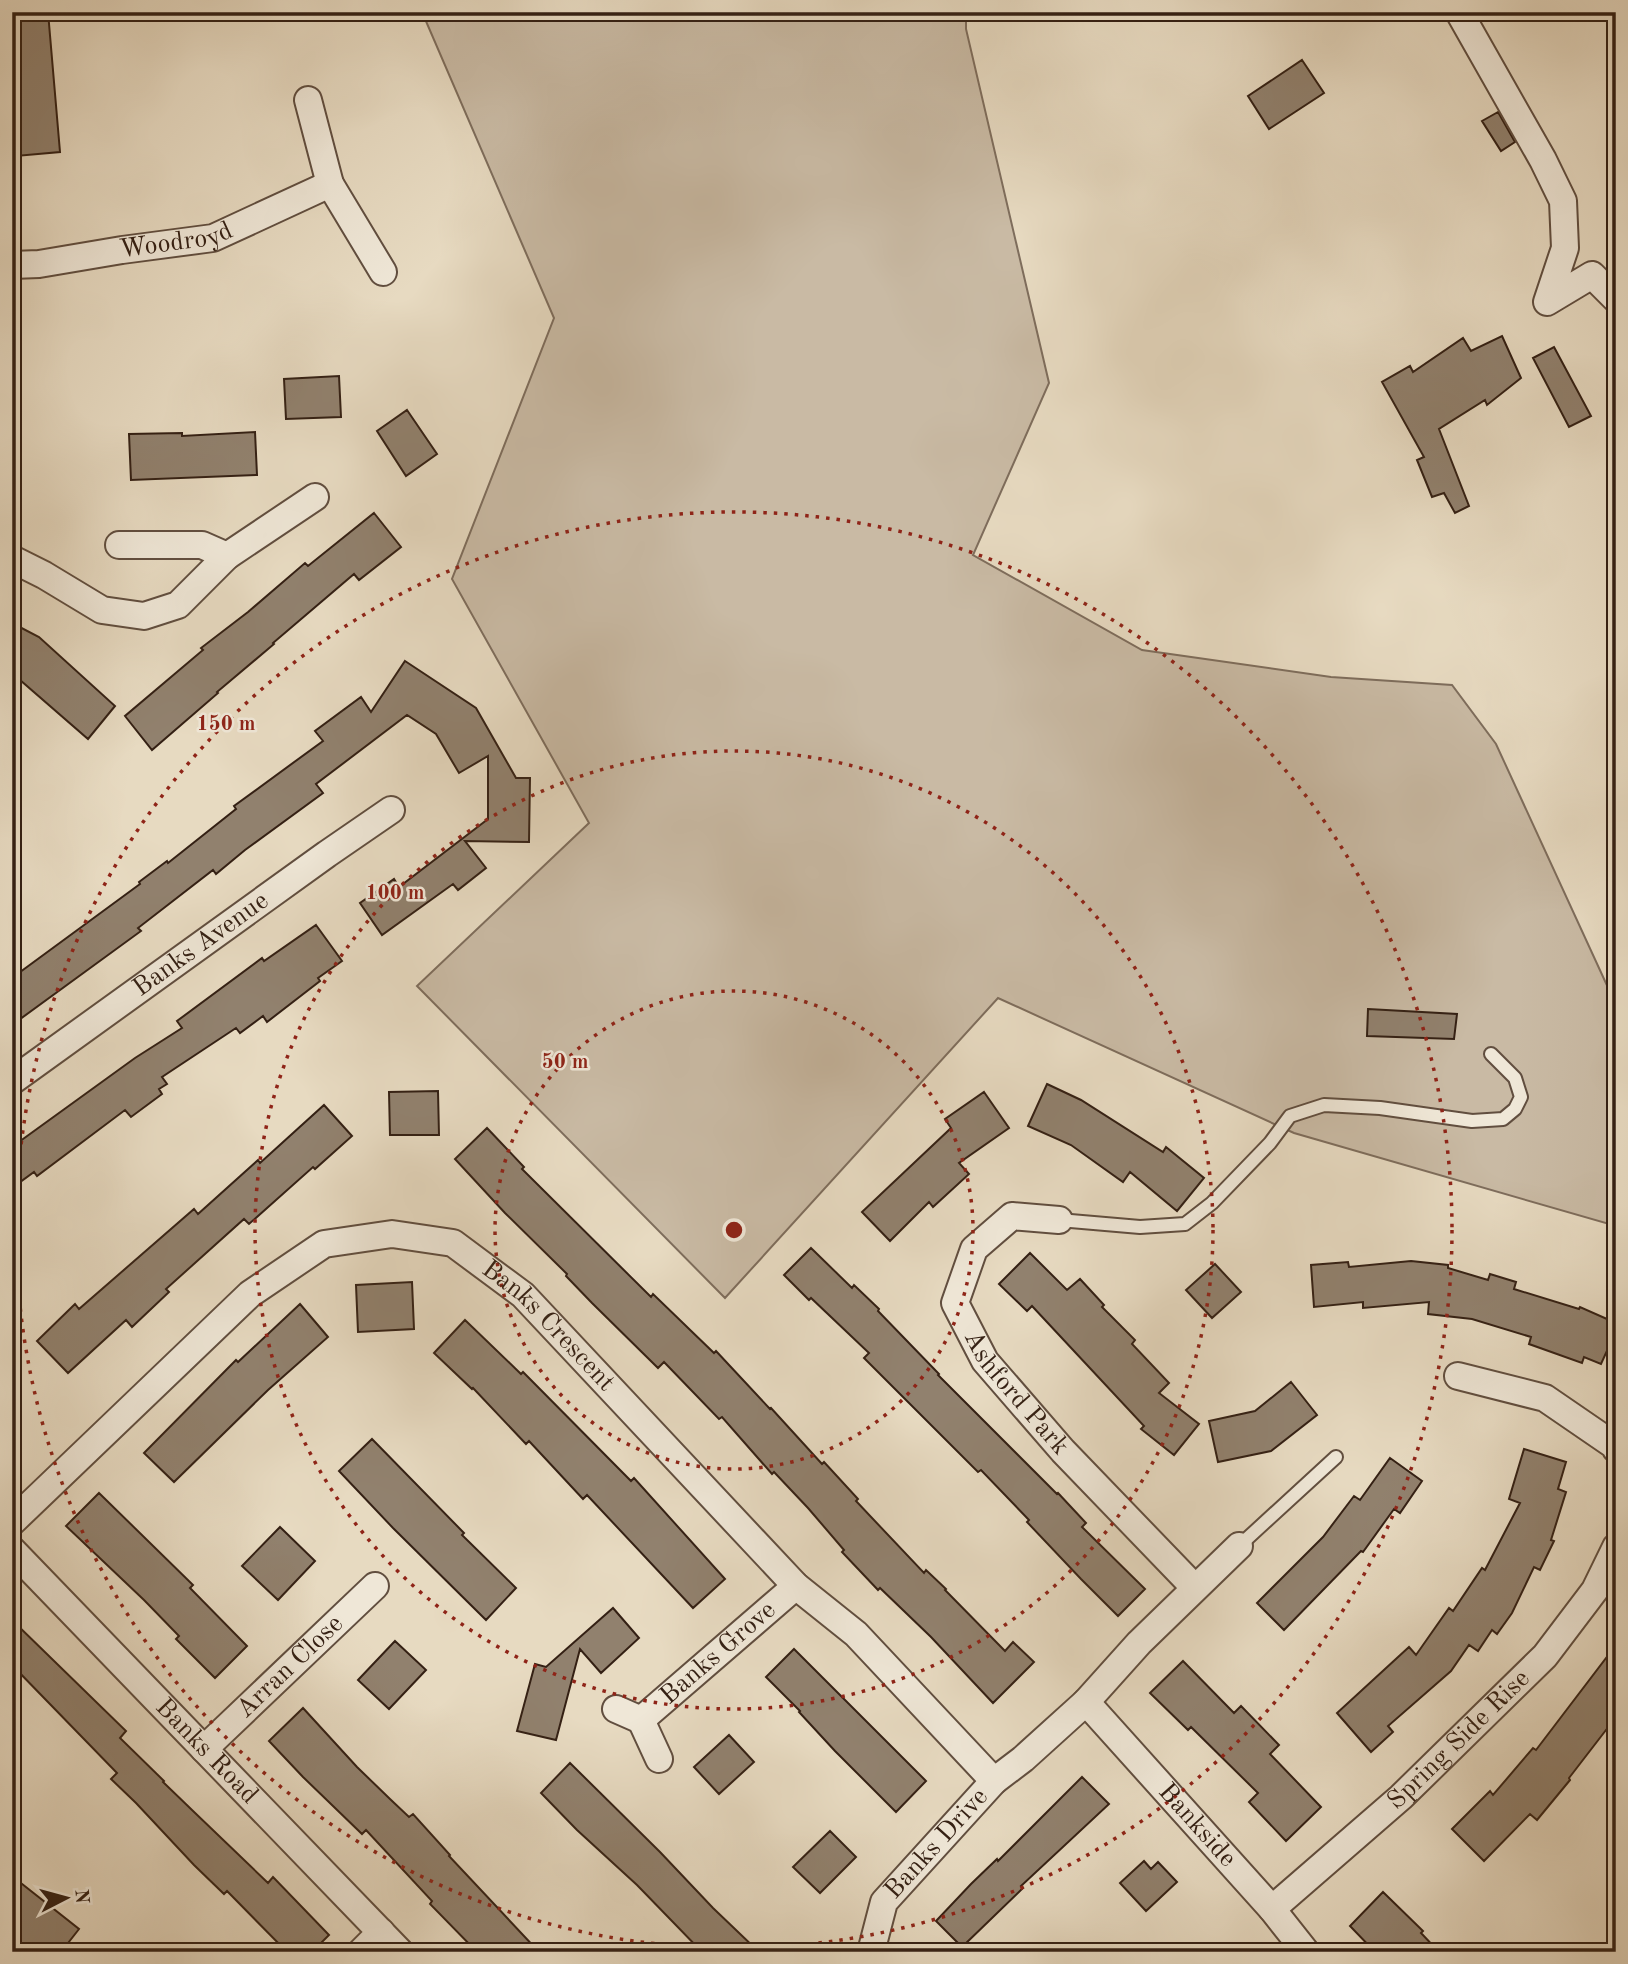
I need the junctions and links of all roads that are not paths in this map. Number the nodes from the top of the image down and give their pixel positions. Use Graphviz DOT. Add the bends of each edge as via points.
graph roads {
  1 [pos="1459,12"];
  2 [pos="307,100"];
  3 [pos="330,184"];
  4 [pos="12,264"];
  5 [pos="383,272"];
  6 [pos="1616,299"];
  7 [pos="315,498"];
  8 [pos="119,545"];
  9 [pos="227,556"];
  10 [pos="12,559"];
  11 [pos="391,810"];
  12 [pos="1491,1054"];
  13 [pos="12,1081"];
  14 [pos="1059,1220"];
  15 [pos="1458,1376"];
  16 [pos="1616,1449"];
  17 [pos="1336,1457"];
  18 [pos="12,1522"];
  19 [pos="1239,1546"];
  20 [pos="1616,1548"];
  21 [pos="12,1550"];
  22 [pos="375,1586"];
  23 [pos="796,1586"];
  24 [pos="1195,1588"];
  25 [pos="1086,1702"];
  26 [pos="616,1709"];
  27 [pos="641,1720"];
  28 [pos="204,1749"];
  29 [pos="659,1759"];
  30 [pos="994,1781"];
  31 [pos="1272,1909"];
  32 [pos="381,1932"];
  33 [pos="361,1952"];
  34 [pos="400,1952"];
  35 [pos="871,1952"];
  36 [pos="1306,1952"];
  1 -- 6 [label="street" via="1563,201 1565,248 1547,302 1592,275"];
  2 -- 3 [label="street"];
  3 -- 4 [label="street, Woodroyd" via="213,238"];
  3 -- 5 [label="street"];
  7 -- 9 [label="street"];
  8 -- 9 [label="street" via="202,545"];
  9 -- 10 [label="street" via="178,605 144,616 102,610"];
  11 -- 13 [label="street, Banks Avenue"];
  12 -- 14 [label="lane" via="1515,1078 1521,1097 1516,1110 1503,1119 1472,1121 1324,1105 1290,1116 1212,1203 1185,1224 1140,1227"];
  14 -- 24 [label="street, Ashford Park" via="1012,1216 974,1249 955,1303 985,1361 1063,1451"];
  15 -- 16 [label="street" via="1545,1398"];
  17 -- 19 [label="lane"];
  18 -- 23 [label="street, Banks Crescent" via="250,1294 324,1244 392,1234 453,1243 523,1295"];
  19 -- 24 [label="street"];
  20 -- 31 [label="street, Spring Side Rise" via="1595,1590 1545,1656 1401,1797"];
  21 -- 28 [label="street, Banks Road"];
  22 -- 28 [label="street, Arran Close"];
  23 -- 27 [label="street, Banks Grove"];
  23 -- 30 [label="street, Banks Crescent" via="856,1634"];
  24 -- 25 [label="street"];
  25 -- 30 [label="street"];
  25 -- 31 [label="street, Bankside"];
  26 -- 27 [label="street, Banks Grove"];
  27 -- 29 [label="street, Banks Grove"];
  28 -- 32 [label="street, Banks Road"];
  30 -- 35 [label="street, Banks Drive" via="884,1902"];
  31 -- 36 [label="street, Bankside"];
  32 -- 33 [label="street"];
  32 -- 34 [label="street, Banks Road"];
}
